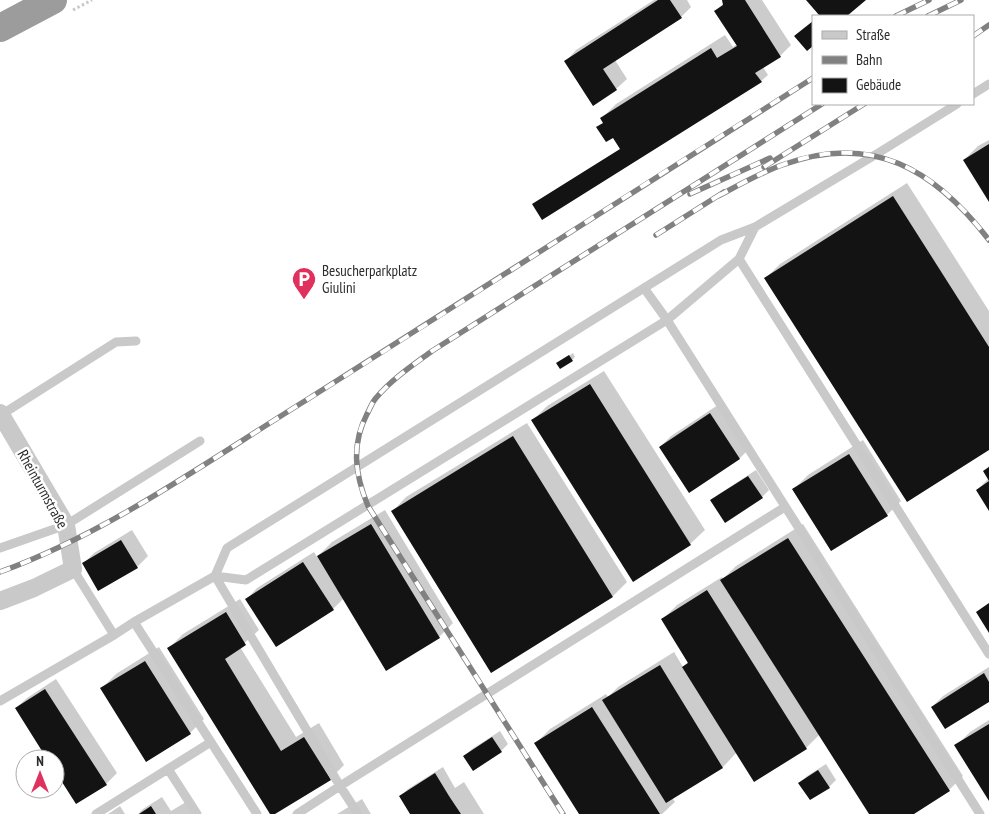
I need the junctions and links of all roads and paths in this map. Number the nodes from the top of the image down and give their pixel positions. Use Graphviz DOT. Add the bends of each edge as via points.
graph roads {
  1 [pos="53,0"];
  2 [pos="0,28"];
  3 [pos="989,84"];
  4 [pos="974,93"];
  5 [pos="956,105"];
  6 [pos="755,228"];
  7 [pos="739,259"];
  8 [pos="644,288"];
  9 [pos="668,320"];
  10 [pos="136,340"];
  11 [pos="1,414"];
  12 [pos="200,441"];
  13 [pos="785,507"];
  14 [pos="66,525"];
  15 [pos="0,548"];
  16 [pos="73,569"];
  17 [pos="215,576"];
  18 [pos="0,601"];
  19 [pos="134,622"];
  20 [pos="114,635"];
  21 [pos="988,654"];
  22 [pos="0,701"];
  23 [pos="211,742"];
  24 [pos="168,769"];
  25 [pos="340,786"];
  26 [pos="96,814"];
  27 [pos="197,814"];
  28 [pos="256,814"];
  29 [pos="297,814"];
  30 [pos="358,814"];
  31 [pos="980,814"];
  1 -- 2 [label="highway"];
  3 -- 4 [label="lane"];
  5 -- 6 [label="lane"];
  6 -- 7 [label="lane"];
  6 -- 8 [label="lane" via="721,240"];
  7 -- 9 [label="lane"];
  7 -- 21 [label="lane"];
  8 -- 9 [label="lane"];
  8 -- 17 [label="lane" via="227,548"];
  9 -- 13 [label="lane"];
  9 -- 17 [label="lane" via="246,580"];
  10 -- 11 [label="lane" via="116,342"];
  11 -- 14 [label="street, Rheinturmstraße"];
  12 -- 14 [label="lane"];
  13 -- 25 [label="lane"];
  13 -- 31 [label="lane"];
  14 -- 15 [label="lane"];
  14 -- 16 [label="street, Rheinturmstraße"];
  16 -- 18 [label="street"];
  16 -- 20 [label="lane"];
  17 -- 19 [label="lane"];
  17 -- 25 [label="lane"];
  19 -- 20 [label="lane"];
  19 -- 23 [label="lane"];
  20 -- 22 [label="lane"];
  23 -- 24 [label="lane"];
  23 -- 28 [label="lane"];
  24 -- 26 [label="lane"];
  24 -- 27 [label="lane"];
  25 -- 29 [label="lane"];
  25 -- 30 [label="lane"];
}
